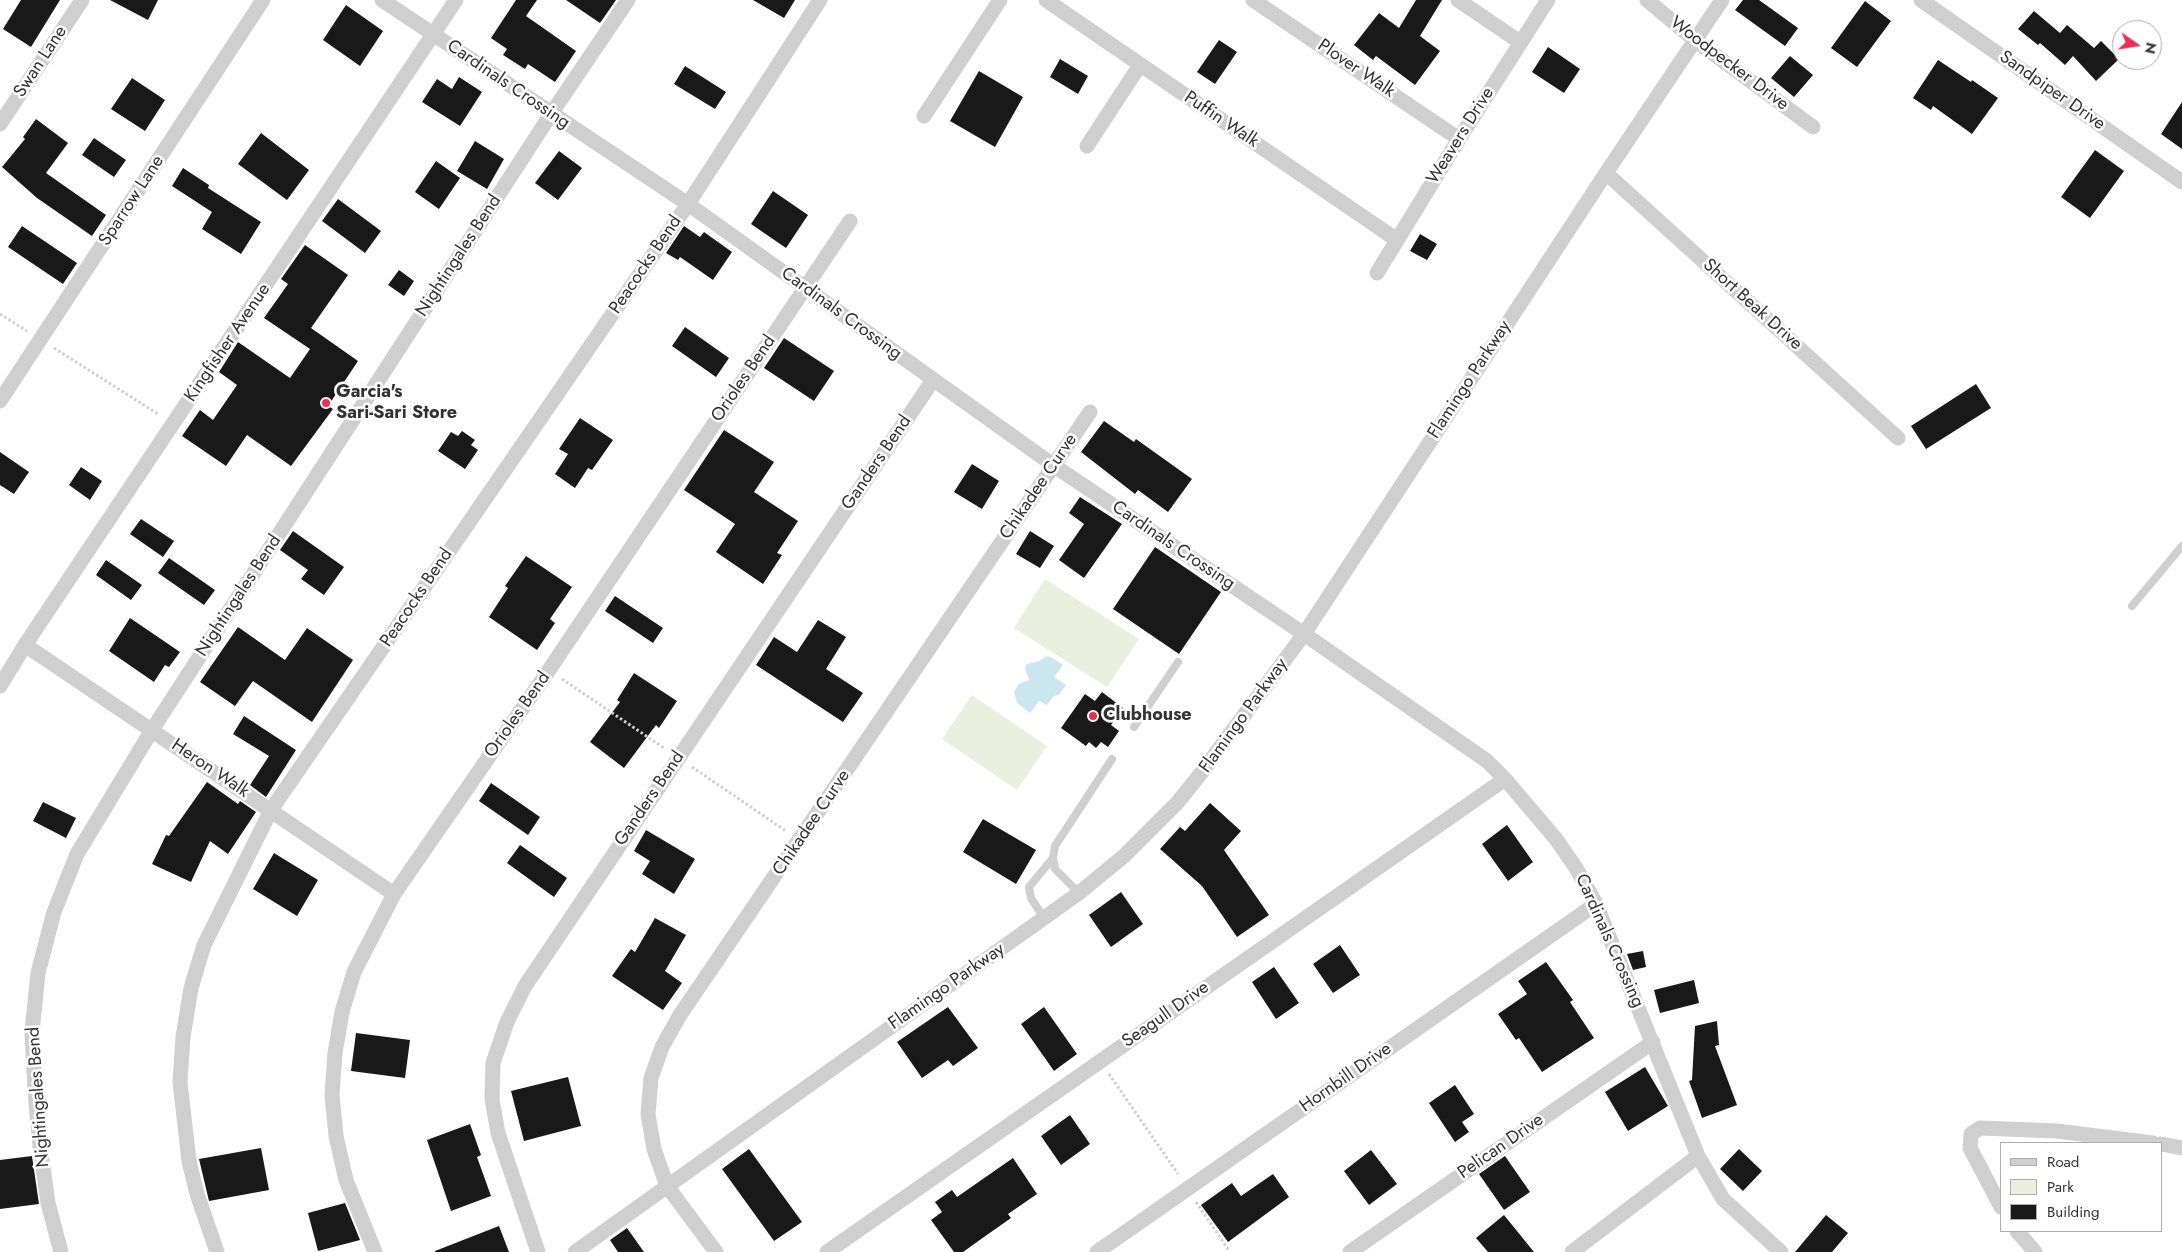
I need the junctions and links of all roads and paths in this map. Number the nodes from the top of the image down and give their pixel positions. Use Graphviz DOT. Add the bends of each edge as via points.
graph roads {
  1 [pos="82,0"];
  2 [pos="263,0"];
  3 [pos="382,0"];
  4 [pos="456,0"];
  5 [pos="628,0"];
  6 [pos="820,0"];
  7 [pos="1000,0"];
  8 [pos="1046,0"];
  9 [pos="1253,0"];
  10 [pos="1458,0"];
  11 [pos="1548,0"];
  12 [pos="1647,0"];
  13 [pos="1722,0"];
  14 [pos="1921,0"];
  15 [pos="433,35"];
  16 [pos="1696,41"];
  17 [pos="1520,42"];
  18 [pos="1140,65"];
  19 [pos="552,114"];
  20 [pos="924,116"];
  21 [pos="0,124"];
  22 [pos="1812,127"];
  23 [pos="1459,139"];
  24 [pos="1088,146"];
  25 [pos="1606,173"];
  26 [pos="2182,182"];
  27 [pos="688,204"];
  28 [pos="850,222"];
  29 [pos="1397,240"];
  30 [pos="1377,272"];
  31 [pos="805,288"];
  32 [pos="0,314"];
  33 [pos="41,340"];
  34 [pos="933,380"];
  35 [pos="0,401"];
  36 [pos="1090,412"];
  37 [pos="174,424"];
  38 [pos="1898,438"];
  39 [pos="1053,465"];
  40 [pos="2182,546"];
  41 [pos="2132,606"];
  42 [pos="1304,634"];
  43 [pos="25,645"];
  44 [pos="1178,662"];
  45 [pos="0,686"];
  46 [pos="1134,726"];
  47 [pos="152,730"];
  48 [pos="1112,759"];
  49 [pos="1506,779"];
  50 [pos="271,810"];
  51 [pos="1053,858"];
  52 [pos="1079,893"];
  53 [pos="394,894"];
  54 [pos="1596,904"];
  55 [pos="1044,918"];
  56 [pos="1653,1042"];
  57 [pos="1101,1061"];
  58 [pos="2145,1142"];
  59 [pos="2162,1144"];
  60 [pos="2182,1148"];
  61 [pos="1698,1156"];
  62 [pos="667,1186"];
  63 [pos="1187,1189"];
  64 [pos="2000,1205"];
  65 [pos="2018,1232"];
  66 [pos="61,1252"];
  67 [pos="217,1252"];
  68 [pos="375,1252"];
  69 [pos="538,1252"];
  70 [pos="575,1252"];
  71 [pos="716,1252"];
  72 [pos="827,1252"];
  73 [pos="1097,1252"];
  74 [pos="1230,1252"];
  75 [pos="1350,1252"];
  76 [pos="1572,1252"];
  77 [pos="1781,1252"];
  78 [pos="2035,1252"];
  1 -- 21 [label="street, Swan Lane"];
  2 -- 33 [label="street, Sparrow Lane"];
  3 -- 15 [label="street, Cardinals Crossing"];
  4 -- 15 [label="street, Kingfisher Avenue"];
  5 -- 19 [label="street, Nightingales Bend"];
  6 -- 27 [label="street, Peacocks Bend"];
  7 -- 20 [label="street"];
  8 -- 18 [label="street, Puffin Walk"];
  9 -- 23 [label="street, Plover Walk"];
  10 -- 17 [label="street"];
  11 -- 17 [label="street, Weavers Drive"];
  12 -- 16 [label="street, Woodpecker Drive"];
  13 -- 16 [label="street, Flamingo Parkway"];
  14 -- 26 [label="street, Sandpiper Drive"];
  15 -- 19 [label="street, Cardinals Crossing"];
  15 -- 37 [label="street, Kingfisher Avenue"];
  16 -- 22 [label="street, Woodpecker Drive"];
  16 -- 25 [label="street, Flamingo Parkway"];
  17 -- 23 [label="street, Weavers Drive"];
  18 -- 24 [label="street"];
  18 -- 29 [label="street, Puffin Walk"];
  19 -- 27 [label="street, Cardinals Crossing"];
  19 -- 47 [label="street, Nightingales Bend"];
  23 -- 29 [label="street, Weavers Drive"];
  25 -- 38 [label="street, Short Beak Drive"];
  25 -- 42 [label="street, Flamingo Parkway"];
  27 -- 31 [label="street, Cardinals Crossing"];
  27 -- 50 [label="street, Peacocks Bend"];
  28 -- 31 [label="street, Orioles Bend"];
  29 -- 30 [label="street, Weavers Drive"];
  31 -- 34 [label="street, Cardinals Crossing"];
  31 -- 53 [label="street, Orioles Bend" via="555,662"];
  32 -- 33 [label="path"];
  33 -- 35 [label="street, Sparrow Lane"];
  33 -- 37 [label="path"];
  34 -- 39 [label="street, Cardinals Crossing"];
  34 -- 69 [label="street, Ganders Bend" via="525,986 506,1022 494,1063 492,1099 498,1133"];
  36 -- 39 [label="street, Chikadee Curve"];
  37 -- 43 [label="street, Kingfisher Avenue"];
  39 -- 42 [label="street, Cardinals Crossing"];
  39 -- 62 [label="street, Chikadee Curve" via="680,1015 662,1047 651,1078 648,1114 654,1149"];
  40 -- 41 [label="lane"];
  42 -- 49 [label="street, Cardinals Crossing" via="1486,761"];
  42 -- 52 [label="street, Flamingo Parkway" via="1177,803 1124,856"];
  43 -- 45 [label="street, Kingfisher Avenue"];
  43 -- 47 [label="street, Heron Walk"];
  44 -- 46 [label="lane"];
  47 -- 50 [label="street, Heron Walk"];
  47 -- 66 [label="street, Nightingales Bend" via="77,854 54,912 38,973 32,1032 35,1092 48,1203"];
  48 -- 51 [label="lane" via="1068,825"];
  49 -- 54 [label="street, Cardinals Crossing" via="1556,839"];
  49 -- 57 [label="street, Seagull Drive"];
  50 -- 53 [label="street, Heron Walk"];
  50 -- 67 [label="street, Peacocks Bend" via="204,945 191,988 183,1037 180,1082 189,1161"];
  51 -- 52 [label="lane" via="1055,869"];
  51 -- 55 [label="lane" via="1029,887 1031,898"];
  52 -- 55 [label="street, Flamingo Parkway"];
  53 -- 68 [label="street, Orioles Bend" via="354,972 342,1012 332,1095 336,1136 346,1180"];
  54 -- 56 [label="street, Cardinals Crossing"];
  54 -- 63 [label="street, Hornbill Drive"];
  55 -- 62 [label="street, Flamingo Parkway"];
  56 -- 61 [label="street, Cardinals Crossing"];
  56 -- 75 [label="street, Pelican Drive"];
  57 -- 63 [label="path"];
  57 -- 72 [label="street, Seagull Drive"];
  58 -- 64 [label="street" via="2057,1131 1980,1128 1971,1134 1970,1148"];
  59 -- 60 [label="street"];
  61 -- 76 [label="street"];
  61 -- 77 [label="street, Cardinals Crossing" via="1723,1199"];
  62 -- 70 [label="street, Flamingo Parkway"];
  62 -- 71 [label="street, Chikadee Curve"];
  63 -- 73 [label="street, Hornbill Drive"];
  63 -- 74 [label="path"];
  65 -- 78 [label="street"];
}
